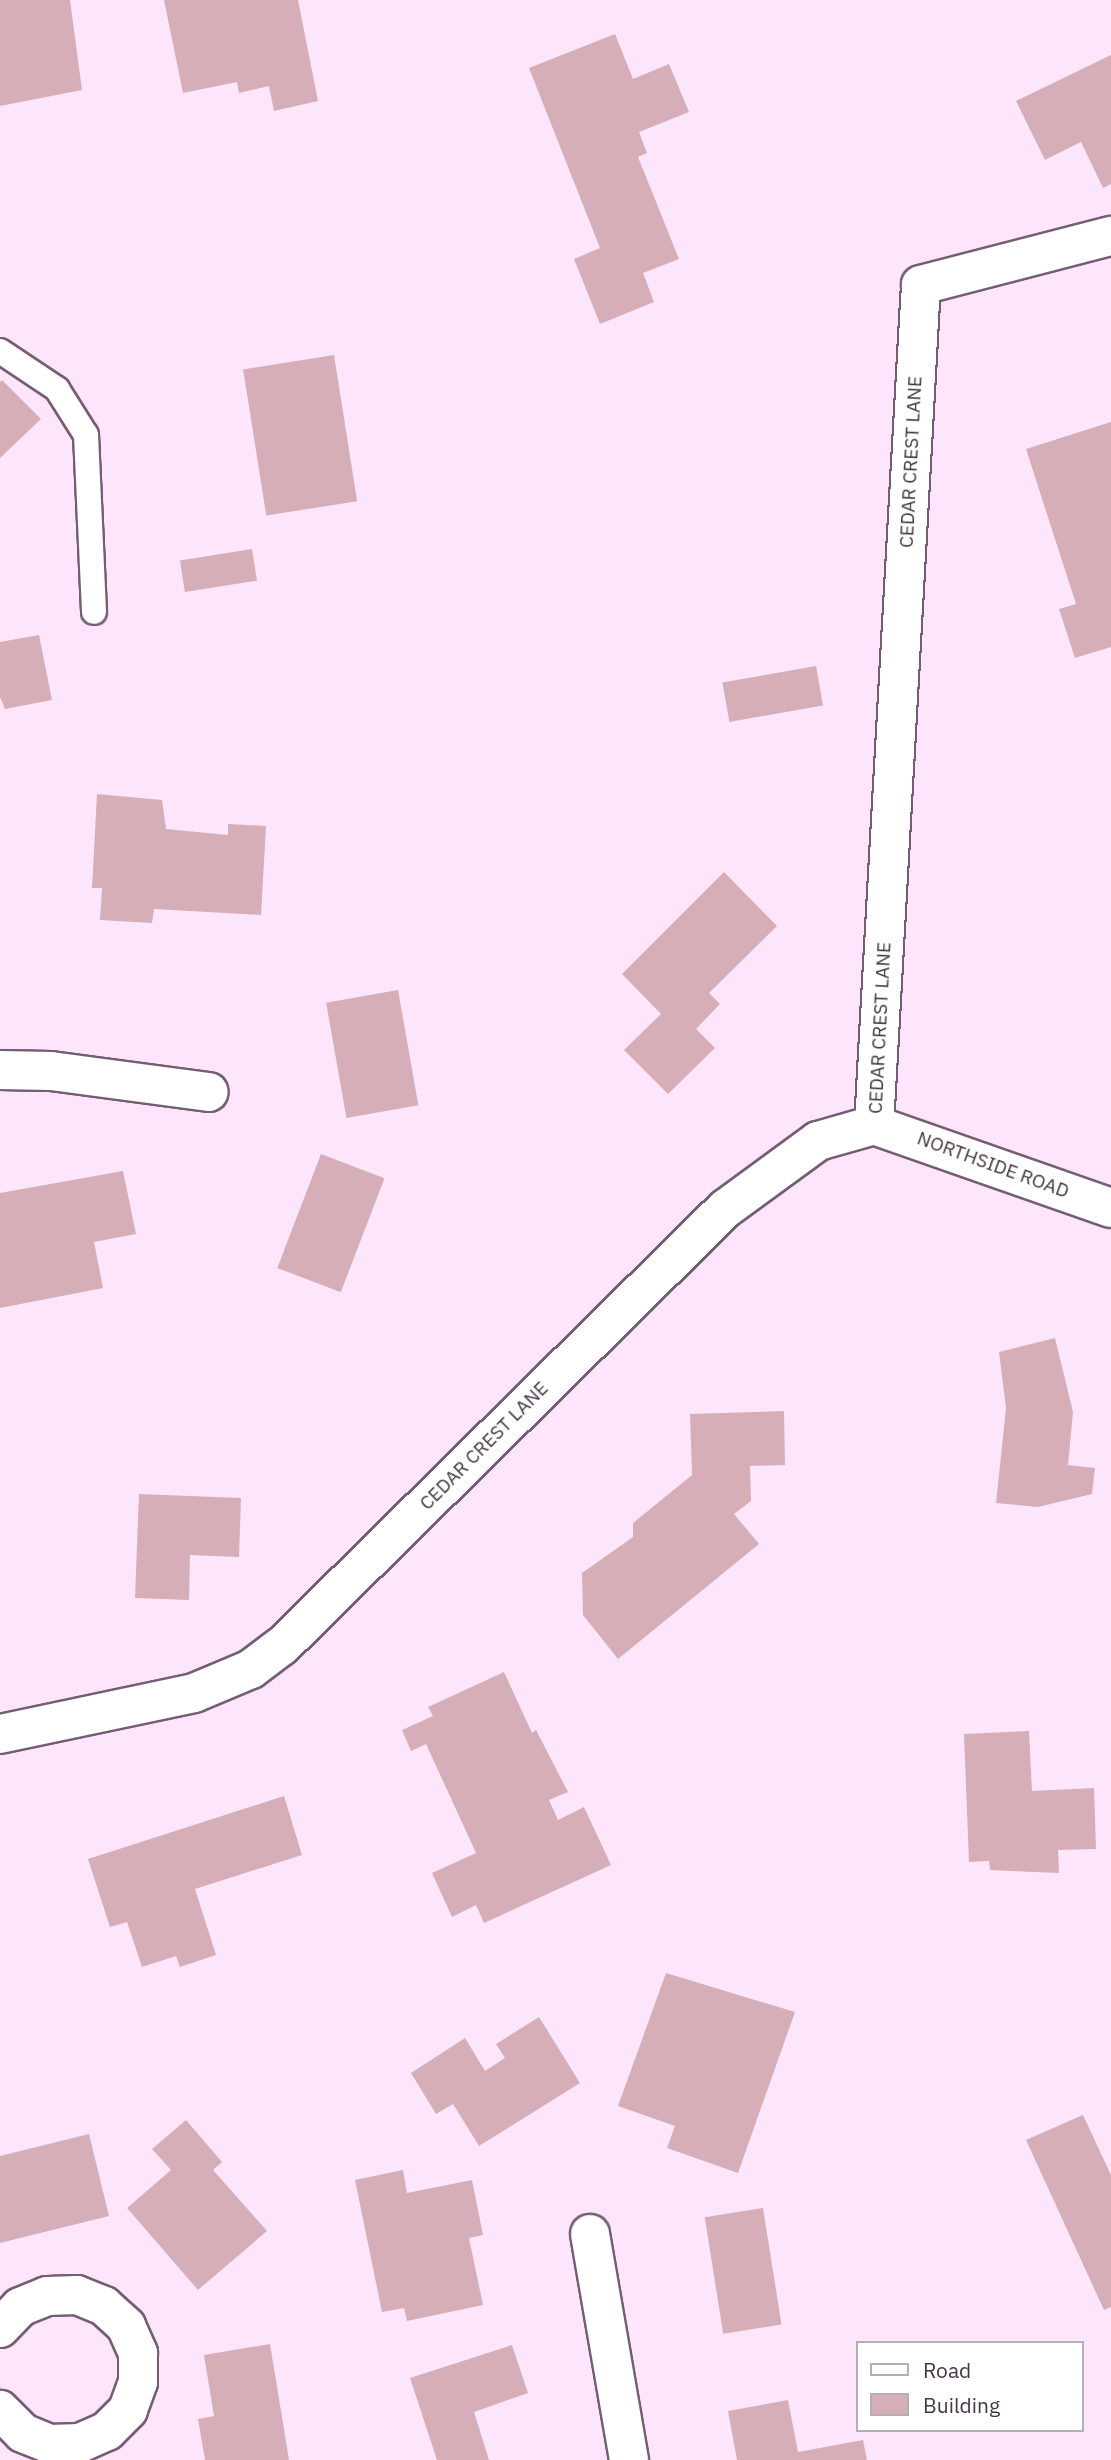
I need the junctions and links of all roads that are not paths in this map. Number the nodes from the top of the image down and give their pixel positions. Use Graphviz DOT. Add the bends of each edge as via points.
graph roads {
  1 [pos="1111,236"];
  2 [pos="0,351"];
  3 [pos="94,612"];
  4 [pos="0,1070"];
  5 [pos="209,1092"];
  6 [pos="874,1125"];
  7 [pos="1111,1208"];
  8 [pos="0,1734"];
  9 [pos="590,2234"];
  10 [pos="0,2328"];
  11 [pos="0,2410"];
  12 [pos="81,2452"];
  13 [pos="629,2460"];
  1 -- 6 [label="street, CEDAR CREST LANE" via="921,285"];
  2 -- 3 [label="lane" via="57,389 86,435"];
  4 -- 5 [label="street" via="51,1070"];
  6 -- 7 [label="street, NORTHSIDE ROAD"];
  6 -- 8 [label="street, CEDAR CREST LANE" via="818,1141 725,1209 282,1646 251,1669 194,1693"];
  9 -- 13 [label="street"];
  10 -- 12 [label="street" via="20,2308 47,2296 67,2295 104,2306 126,2326 138,2353 138,2382 128,2410"];
  11 -- 12 [label="street" via="23,2433"];
}
